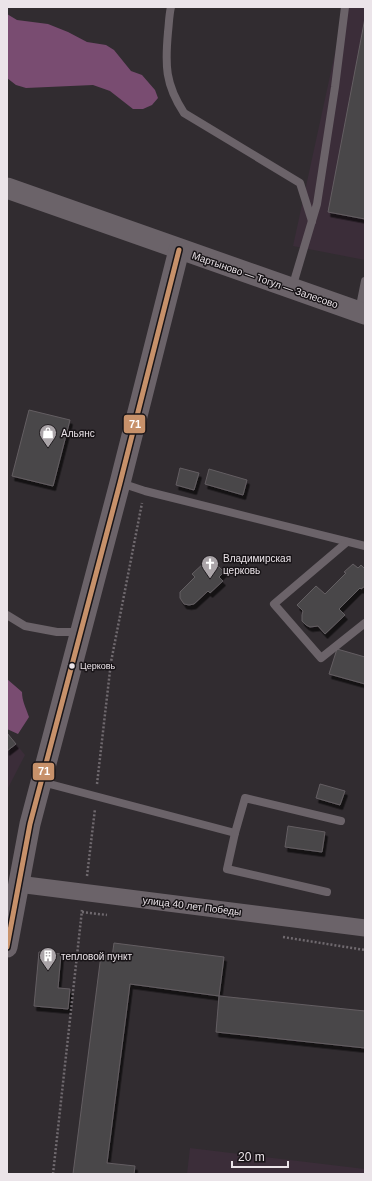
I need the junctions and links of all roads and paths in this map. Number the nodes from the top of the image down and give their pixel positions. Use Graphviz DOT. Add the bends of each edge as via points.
graph roads {
  1 [pos="171,7"];
  2 [pos="345,7"];
  3 [pos="7,188"];
  4 [pos="312,222"];
  5 [pos="179,250"];
  6 [pos="365,281"];
  7 [pos="291,289"];
  8 [pos="362,313"];
  9 [pos="120,483"];
  10 [pos="145,491"];
  11 [pos="347,542"];
  12 [pos="365,546"];
  13 [pos="7,615"];
  14 [pos="365,623"];
  15 [pos="81,632"];
  16 [pos="42,782"];
  17 [pos="96,796"];
  18 [pos="341,821"];
  19 [pos="235,833"];
  20 [pos="18,884"];
  21 [pos="84,892"];
  22 [pos="327,892"];
  23 [pos="365,928"];
  24 [pos="7,947"];
  25 [pos="53,1174"];
  1 -- 4 [label="lane" via="166,71 174,98 184,113 300,183"];
  2 -- 4 [label="lane" via="335,87"];
  3 -- 5 [label="street, Мартыново — Тогул — Залесово"];
  4 -- 7 [label="lane"];
  5 -- 7 [label="street, Мартыново — Тогул — Залесово"];
  5 -- 9 [label="street"];
  6 -- 8 [label="lane"];
  7 -- 8 [label="street, Мартыново — Тогул — Залесово"];
  9 -- 10 [label="lane"];
  9 -- 15 [label="street"];
  10 -- 11 [label="lane"];
  10 -- 17 [label="path" via="111,662"];
  11 -- 12 [label="lane"];
  11 -- 14 [label="lane" via="274,604 321,658"];
  13 -- 15 [label="lane" via="25,626 57,632"];
  15 -- 16 [label="street"];
  16 -- 17 [label="lane"];
  16 -- 20 [label="street" via="30,824"];
  17 -- 19 [label="lane"];
  17 -- 21 [label="path"];
  18 -- 19 [label="lane" via="245,798"];
  19 -- 22 [label="lane" via="227,868"];
  20 -- 21 [label="street, улица 40 лет Победы"];
  20 -- 24 [label="street"];
  21 -- 23 [label="street, улица 40 лет Победы"];
  21 -- 25 [label="path"];
}
